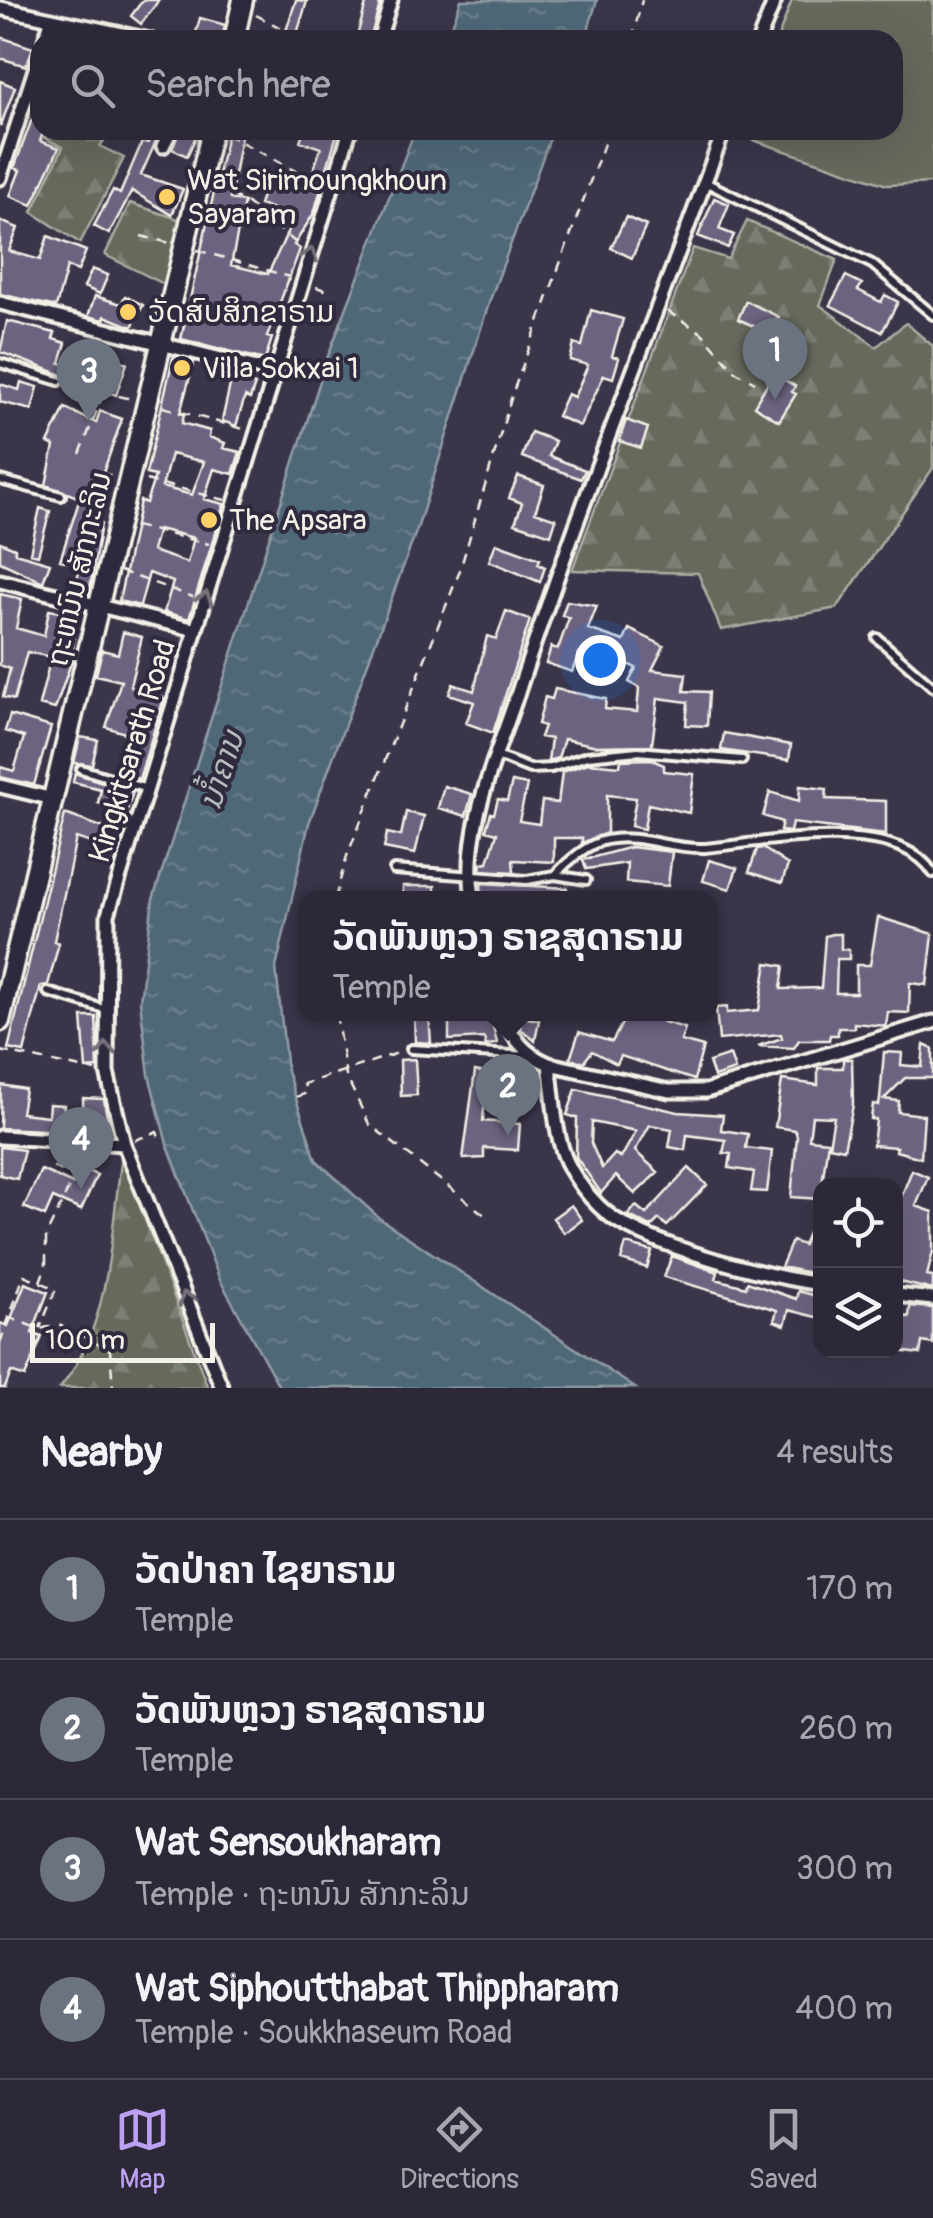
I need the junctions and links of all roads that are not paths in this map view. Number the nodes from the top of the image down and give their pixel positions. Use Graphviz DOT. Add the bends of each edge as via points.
graph roads {
  1 [pos="391,0"];
  2 [pos="775,0"];
  3 [pos="242,5"];
  4 [pos="0,8"];
  5 [pos="51,22"];
  6 [pos="48,30"];
  7 [pos="95,30"];
  8 [pos="236,30"];
  9 [pos="382,30"];
  10 [pos="763,30"];
  11 [pos="30,85"];
  12 [pos="166,140"];
  13 [pos="212,140"];
  14 [pos="347,140"];
  15 [pos="720,140"];
  16 [pos="163,146"];
  17 [pos="0,178"];
  18 [pos="705,182"];
  19 [pos="0,303"];
  20 [pos="933,315"];
  21 [pos="162,344"];
  22 [pos="0,362"];
  23 [pos="272,372"];
  24 [pos="59,381"];
  25 [pos="0,480"];
  26 [pos="61,496"];
  27 [pos="0,581"];
  28 [pos="99,606"];
  29 [pos="196,630"];
  30 [pos="876,638"];
  31 [pos="933,687"];
  32 [pos="497,756"];
  33 [pos="742,760"];
  34 [pos="81,768"];
  35 [pos="0,786"];
  36 [pos="146,789"];
  37 [pos="53,799"];
  38 [pos="394,870"];
  39 [pos="933,872"];
  40 [pos="556,875"];
  41 [pos="469,878"];
  42 [pos="586,880"];
  43 [pos="472,891"];
  44 [pos="48,992"];
  45 [pos="104,1009"];
  46 [pos="0,1021"];
  47 [pos="505,1021"];
  48 [pos="933,1022"];
  49 [pos="410,1049"];
  50 [pos="529,1056"];
  51 [pos="549,1064"];
  52 [pos="0,1137"];
  53 [pos="124,1144"];
  54 [pos="813,1283"];
  55 [pos="903,1296"];
  56 [pos="933,1299"];
  57 [pos="222,1388"];
  1 -- 9 [label="street"];
  2 -- 10 [label="street"];
  3 -- 8 [label="main road"];
  4 -- 5 [label="street"];
  5 -- 6 [label="street"];
  5 -- 7 [label="street"];
  11 -- 17 [label="street"];
  12 -- 16 [label="street"];
  13 -- 21 [label="main road, ຖະຫນົນ ສັກກະລິນ"];
  23 -- 14 [label="street, Kingkitsarath Road, one-way"];
  15 -- 18 [label="street"];
  18 -- 20 [label="lane" via="872,264"];
  18 -- 32 [label="street" via="572,530"];
  19 -- 21 [label="street"];
  21 -- 23 [label="street"];
  21 -- 28 [label="main road, ຖະຫນົນ ສັກກະລິນ"];
  22 -- 24 [label="lane"];
  29 -- 23 [label="street, Kingkitsarath Road, one-way"];
  25 -- 26 [label="lane"];
  27 -- 28 [label="street"];
  28 -- 29 [label="street"];
  28 -- 37 [label="main road, ຖະຫນົນ ສັກກະລິນ"];
  29 -- 36 [label="street, Kingkitsarath Road"];
  30 -- 31 [label="lane"];
  32 -- 33 [label="lane" via="530,769 638,751"];
  32 -- 41 [label="street" via="471,844"];
  34 -- 36 [label="lane"];
  35 -- 37 [label="street"];
  36 -- 45 [label="street, Kingkitsarath Road" via="108,915"];
  37 -- 46 [label="main road, ຖະຫນົນ ສັກກະລິນ"];
  38 -- 41 [label="lane"];
  39 -- 40 [label="lane" via="916,853 875,839 734,841 706,848 632,837 601,840"];
  40 -- 41 [label="lane"];
  40 -- 42 [label="lane"];
  41 -- 43 [label="street"];
  44 -- 45 [label="lane"];
  53 -- 45 [label="street, Kingkitsarath Road, one-way" via="107,1072"];
  47 -- 50 [label="street"];
  48 -- 51 [label="street" via="706,1091 669,1092"];
  49 -- 50 [label="lane"];
  50 -- 51 [label="street"];
  51 -- 54 [label="street" via="568,1163 612,1216 646,1235"];
  52 -- 53 [label="street"];
  57 -- 53 [label="street, Kingkitsarath Road, one-way"];
  55 -- 56 [label="street"];
}
